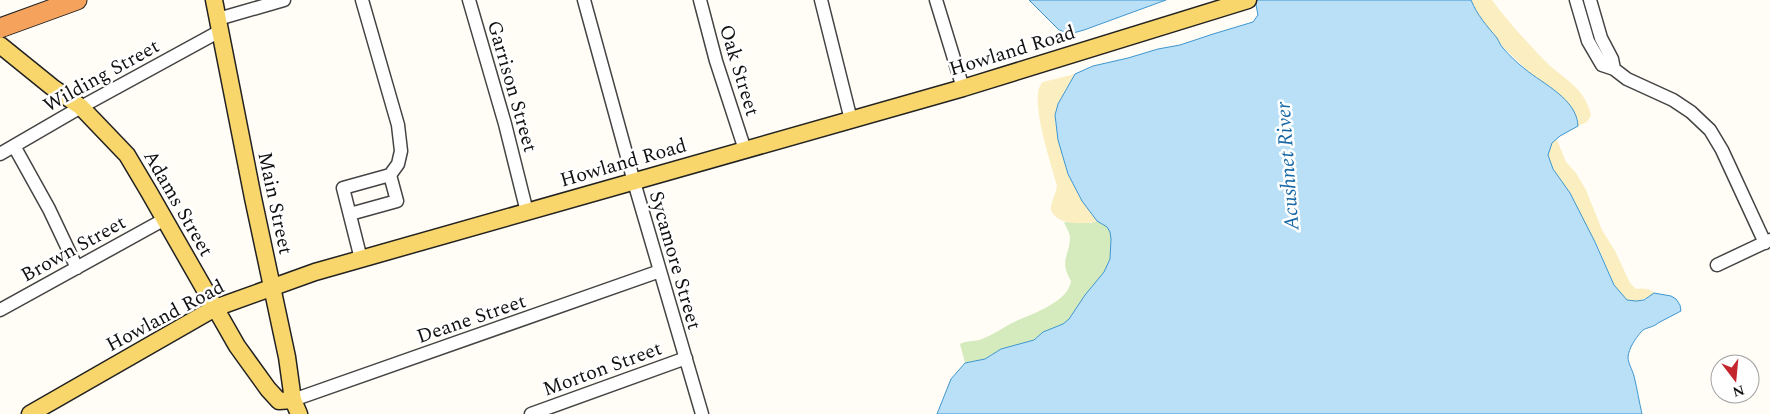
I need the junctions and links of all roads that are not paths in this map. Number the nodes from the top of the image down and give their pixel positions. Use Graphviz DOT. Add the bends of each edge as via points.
graph roads {
  1 [pos="77,0"];
  2 [pos="214,0"];
  3 [pos="284,0"];
  4 [pos="362,0"];
  5 [pos="469,0"];
  6 [pos="584,0"];
  7 [pos="700,0"];
  8 [pos="821,0"];
  9 [pos="936,0"];
  10 [pos="1248,0"];
  11 [pos="1576,0"];
  12 [pos="1590,0"];
  13 [pos="219,25"];
  14 [pos="0,28"];
  15 [pos="2,47"];
  16 [pos="1614,69"];
  17 [pos="963,88"];
  18 [pos="81,107"];
  19 [pos="852,120"];
  20 [pos="14,146"];
  21 [pos="745,150"];
  22 [pos="0,154"];
  23 [pos="390,174"];
  24 [pos="634,182"];
  25 [pos="527,212"];
  26 [pos="350,214"];
  27 [pos="165,219"];
  28 [pos="1767,242"];
  29 [pos="361,259"];
  30 [pos="1717,265"];
  31 [pos="77,268"];
  32 [pos="660,271"];
  33 [pos="272,287"];
  34 [pos="215,308"];
  35 [pos="0,310"];
  36 [pos="686,358"];
  37 [pos="296,407"];
  38 [pos="30,414"];
  39 [pos="531,414"];
  40 [pos="702,414"];
  1 -- 14 [label="highway"];
  2 -- 13 [label="main road, Main Street"];
  3 -- 13 [label="street, Wilding Street"];
  4 -- 23 [label="street" via="400,132 401,155"];
  5 -- 25 [label="street, Garrison Street"];
  6 -- 24 [label="street, Sycamore Street"];
  7 -- 21 [label="street, Oak Street"];
  8 -- 19 [label="street"];
  9 -- 17 [label="street"];
  10 -- 17 [label="main road, Howland Road"];
  11 -- 16 [label="street" via="1592,49 1602,65"];
  12 -- 16 [label="street"];
  13 -- 18 [label="street, Wilding Street"];
  13 -- 33 [label="main road, Main Street"];
  15 -- 18 [label="main road, Adams Street"];
  16 -- 28 [label="street" via="1673,100 1710,130"];
  17 -- 19 [label="main road, Howland Road"];
  18 -- 20 [label="street, Wilding Street"];
  18 -- 27 [label="main road, Adams Street" via="127,155"];
  19 -- 21 [label="main road, Howland Road"];
  20 -- 22 [label="street, Wilding Street"];
  20 -- 31 [label="street"];
  21 -- 24 [label="main road, Howland Road"];
  23 -- 26 [label="street" via="343,188"];
  23 -- 26 [label="street" via="397,201"];
  24 -- 25 [label="main road, Howland Road"];
  24 -- 32 [label="street, Sycamore Street"];
  25 -- 29 [label="main road, Howland Road"];
  26 -- 29 [label="street"];
  27 -- 31 [label="street, Brown Street"];
  27 -- 34 [label="main road, Adams Street"];
  28 -- 30 [label="street"];
  29 -- 33 [label="main road, Howland Road"];
  31 -- 35 [label="street, Brown Street"];
  32 -- 36 [label="street, Sycamore Street"];
  32 -- 37 [label="street, Deane Street"];
  33 -- 34 [label="main road, Howland Road"];
  33 -- 37 [label="main road, Main Street"];
  34 -- 37 [label="main road, Adams Street" via="268,389 279,401"];
  34 -- 38 [label="main road, Howland Road"];
  36 -- 39 [label="street, Morton Street"];
  36 -- 40 [label="street, Sycamore Street"];
}
